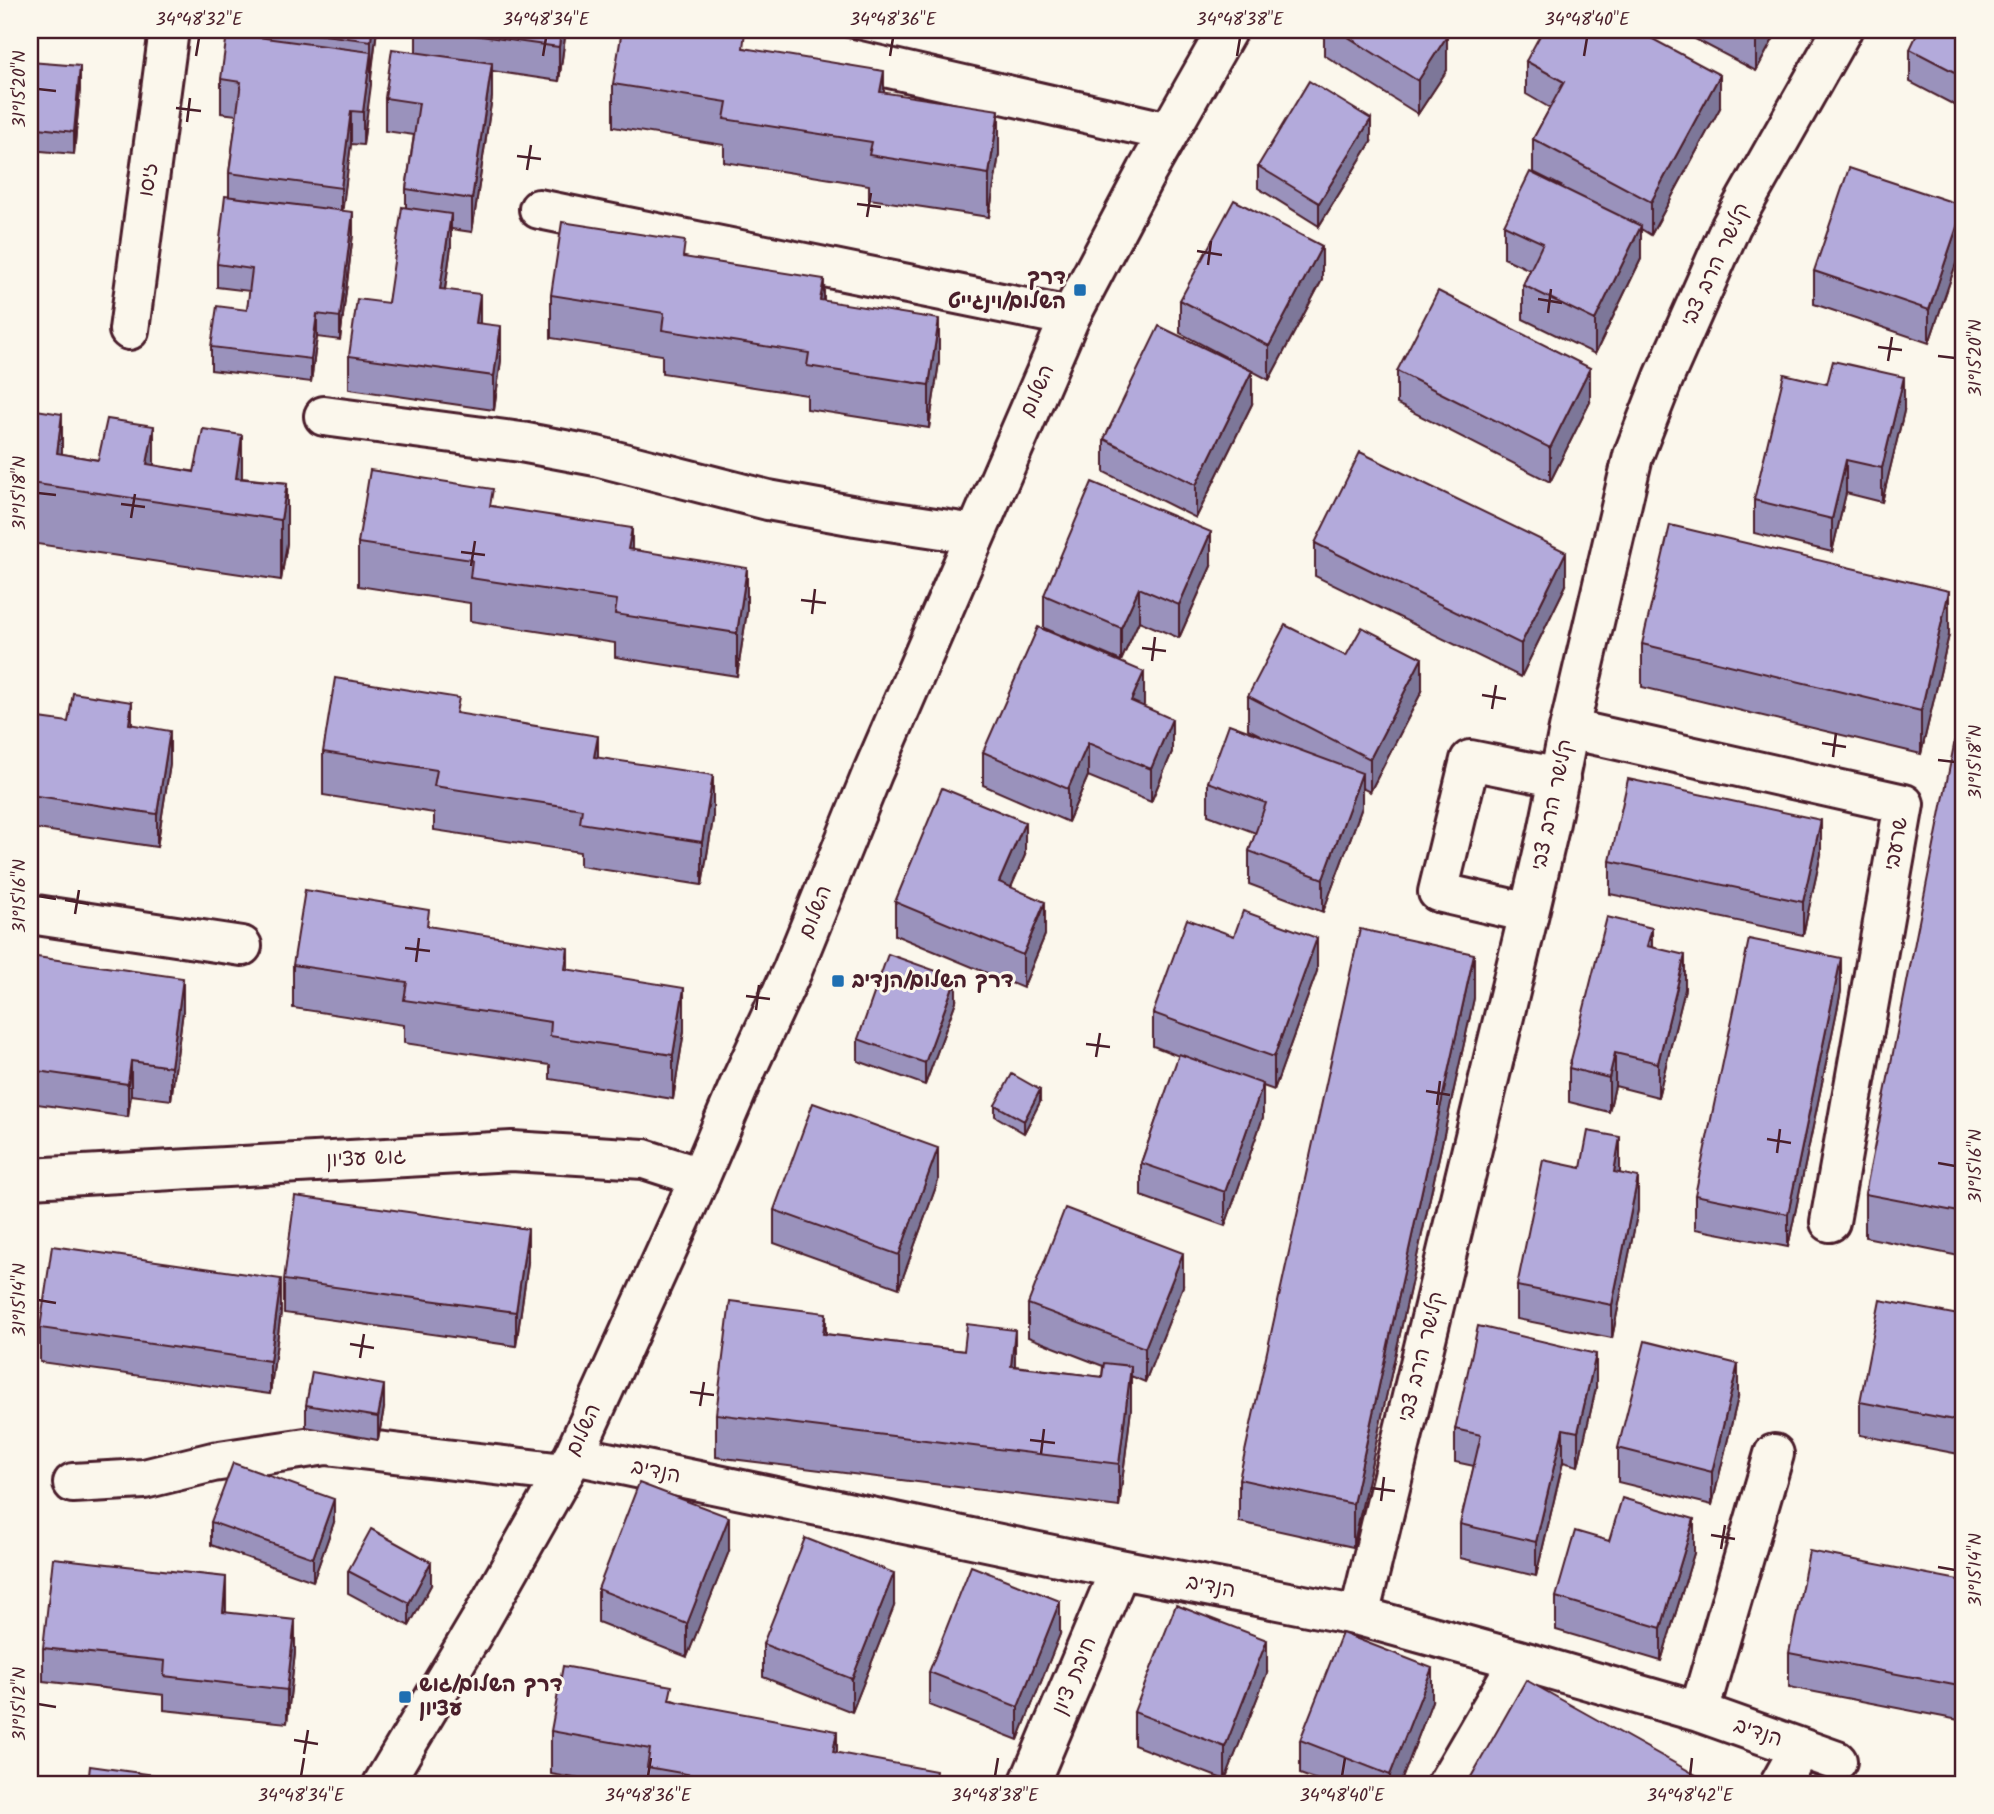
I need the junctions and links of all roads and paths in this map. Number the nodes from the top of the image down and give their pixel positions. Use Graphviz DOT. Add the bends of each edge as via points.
graph roads {
  1 [pos="169,30"];
  2 [pos="723,30"];
  3 [pos="1227,30"];
  4 [pos="1842,30"];
  5 [pos="1169,132"];
  6 [pos="539,209"];
  7 [pos="1070,317"];
  8 [pos="129,330"];
  9 [pos="324,416"];
  10 [pos="975,534"];
  11 [pos="1569,729"];
  12 [pos="1559,778"];
  13 [pos="1529,913"];
  14 [pos="30,914"];
  15 [pos="242,947"];
  16 [pos="700,1177"];
  17 [pos="30,1178"];
  18 [pos="1830,1222"];
  19 [pos="1774,1454"];
  20 [pos="569,1464"];
  21 [pos="73,1483"];
  22 [pos="1120,1569"];
  23 [pos="1359,1616"];
  24 [pos="1519,1660"];
  25 [pos="1699,1713"];
  26 [pos="1800,1748"];
  27 [pos="1837,1761"];
  28 [pos="383,1784"];
  29 [pos="1029,1784"];
  30 [pos="1447,1784"];
  31 [pos="1780,1784"];
  1 -- 8 [label="street, זיסו"];
  2 -- 5 [label="street"];
  3 -- 5 [label="street, השלום"];
  4 -- 11 [label="street, קלישר הרב צבי" via="1731,226 1633,456"];
  5 -- 7 [label="street, השלום"];
  6 -- 7 [label="street"];
  7 -- 10 [label="street, השלום"];
  9 -- 10 [label="street" via="521,442 596,456 768,500"];
  10 -- 16 [label="street, השלום" via="792,971"];
  11 -- 12 [label="street, קלישר הרב צבי"];
  11 -- 18 [label="street, שרעבי" via="1904,804"];
  12 -- 13 [label="street, קלישר הרב צבי"];
  12 -- 13 [label="street" via="1470,760 1438,892"];
  13 -- 23 [label="street, קלישר הרב צבי"];
  14 -- 15 [label="street"];
  16 -- 17 [label="street, גוש עציון" via="645,1159 512,1151"];
  16 -- 20 [label="street, השלום"];
  19 -- 25 [label="street"];
  20 -- 21 [label="street, הנדיב" via="326,1445 213,1462 144,1479"];
  20 -- 22 [label="street, הנדיב"];
  20 -- 28 [label="street, השלום"];
  22 -- 23 [label="street, הנדיב"];
  22 -- 29 [label="street, חיבת ציון"];
  23 -- 24 [label="street, הנדיב"];
  24 -- 25 [label="street, הנדיב"];
  24 -- 30 [label="street"];
  25 -- 26 [label="street, הנדיב"];
  26 -- 27 [label="street, הנדיב"];
  26 -- 31 [label="street"];
}
